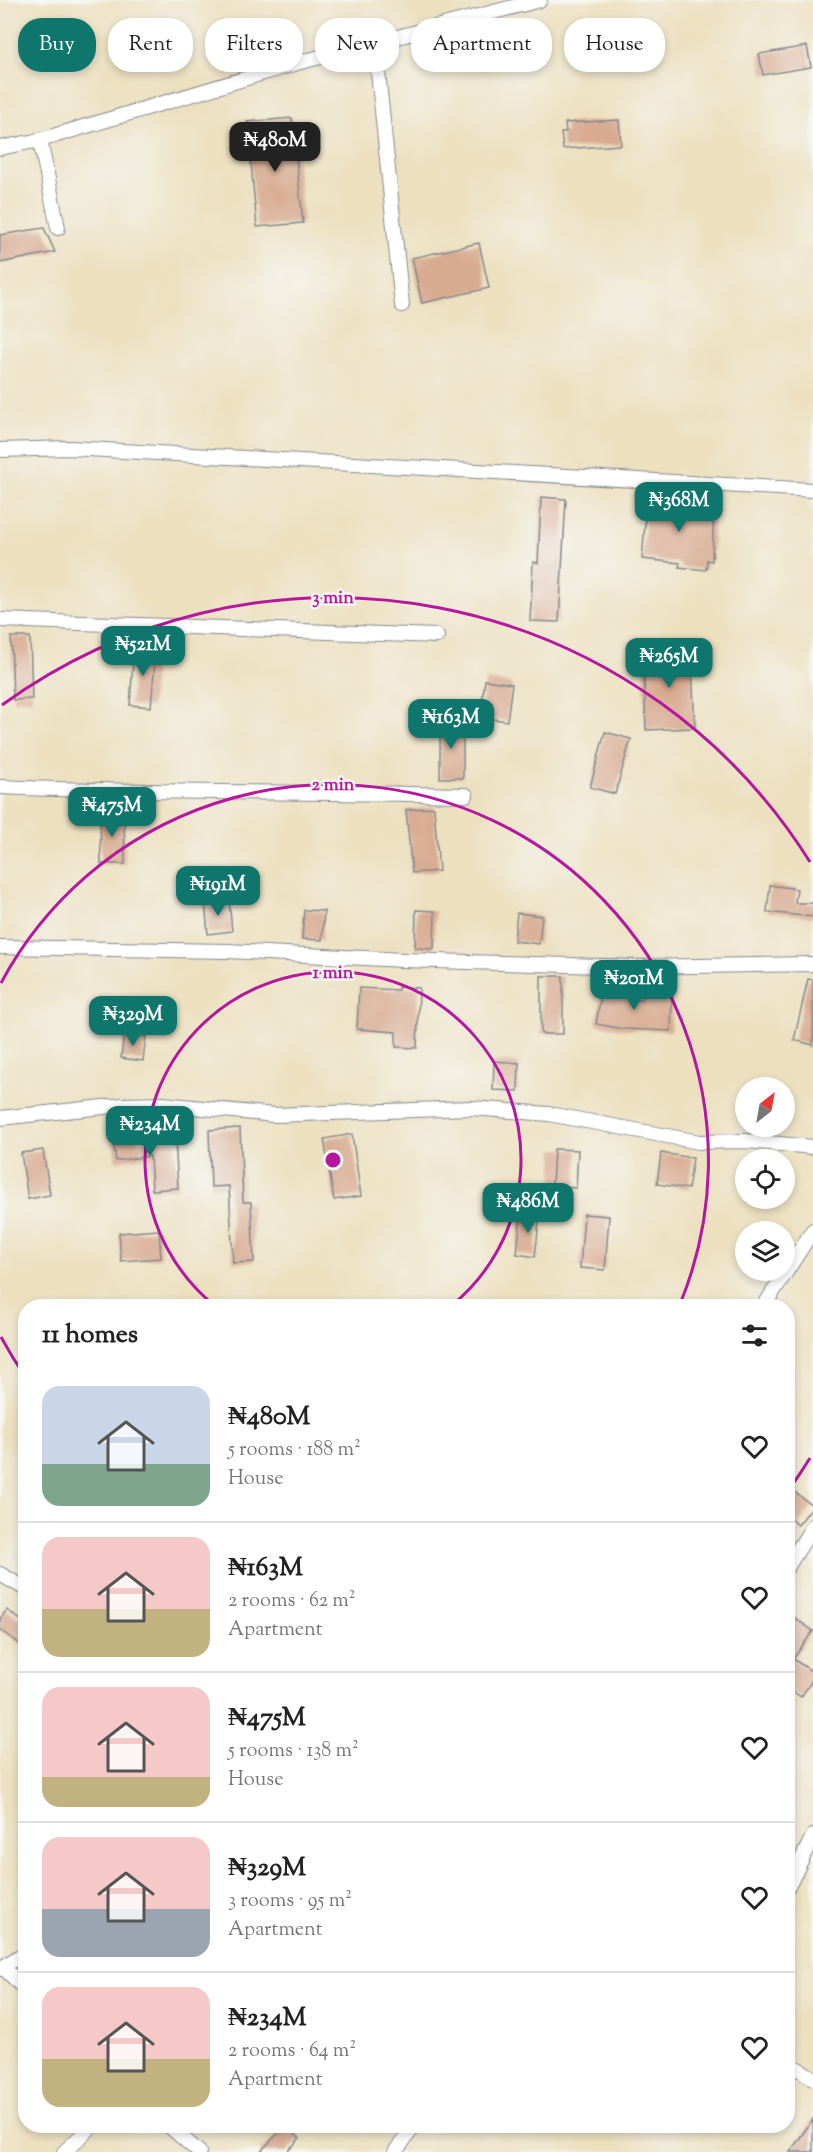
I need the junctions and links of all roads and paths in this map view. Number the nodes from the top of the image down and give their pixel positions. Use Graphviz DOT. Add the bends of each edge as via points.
graph roads {
  1 [pos="540,0"];
  2 [pos="399,37"];
  3 [pos="315,58"];
  4 [pos="378,72"];
  5 [pos="40,140"];
  6 [pos="0,148"];
  7 [pos="58,228"];
  8 [pos="402,305"];
  9 [pos="0,450"];
  10 [pos="813,490"];
  11 [pos="0,620"];
  12 [pos="437,636"];
  13 [pos="0,787"];
  14 [pos="466,795"];
  15 [pos="0,947"];
  16 [pos="813,964"];
  17 [pos="0,1118"];
  18 [pos="813,1148"];
  19 [pos="813,1230"];
  20 [pos="769,1299"];
  21 [pos="813,1526"];
  22 [pos="795,1555"];
  23 [pos="0,1574"];
  24 [pos="18,1584"];
  25 [pos="813,1836"];
  26 [pos="795,1873"];
  27 [pos="18,1957"];
  28 [pos="2,1968"];
  29 [pos="18,1983"];
  30 [pos="795,2067"];
  31 [pos="813,2078"];
  32 [pos="84,2133"];
  33 [pos="177,2133"];
  34 [pos="409,2133"];
  35 [pos="64,2152"];
  36 [pos="199,2152"];
  37 [pos="395,2152"];
  1 -- 2 [label="street"];
  3 -- 5 [label="street"];
  4 -- 8 [label="street"];
  5 -- 6 [label="street"];
  5 -- 7 [label="street"];
  9 -- 10 [label="street" via="70,448"];
  11 -- 12 [label="street"];
  13 -- 14 [label="street" via="111,792"];
  15 -- 16 [label="street" via="227,951 636,967"];
  17 -- 18 [label="street" via="163,1104 274,1114 471,1108 549,1114 699,1142"];
  19 -- 20 [label="street"];
  21 -- 22 [label="street"];
  23 -- 24 [label="street"];
  25 -- 26 [label="street"];
  27 -- 28 [label="street"];
  28 -- 29 [label="street"];
  30 -- 31 [label="street"];
  32 -- 35 [label="street"];
  33 -- 36 [label="street"];
  34 -- 37 [label="street"];
}
